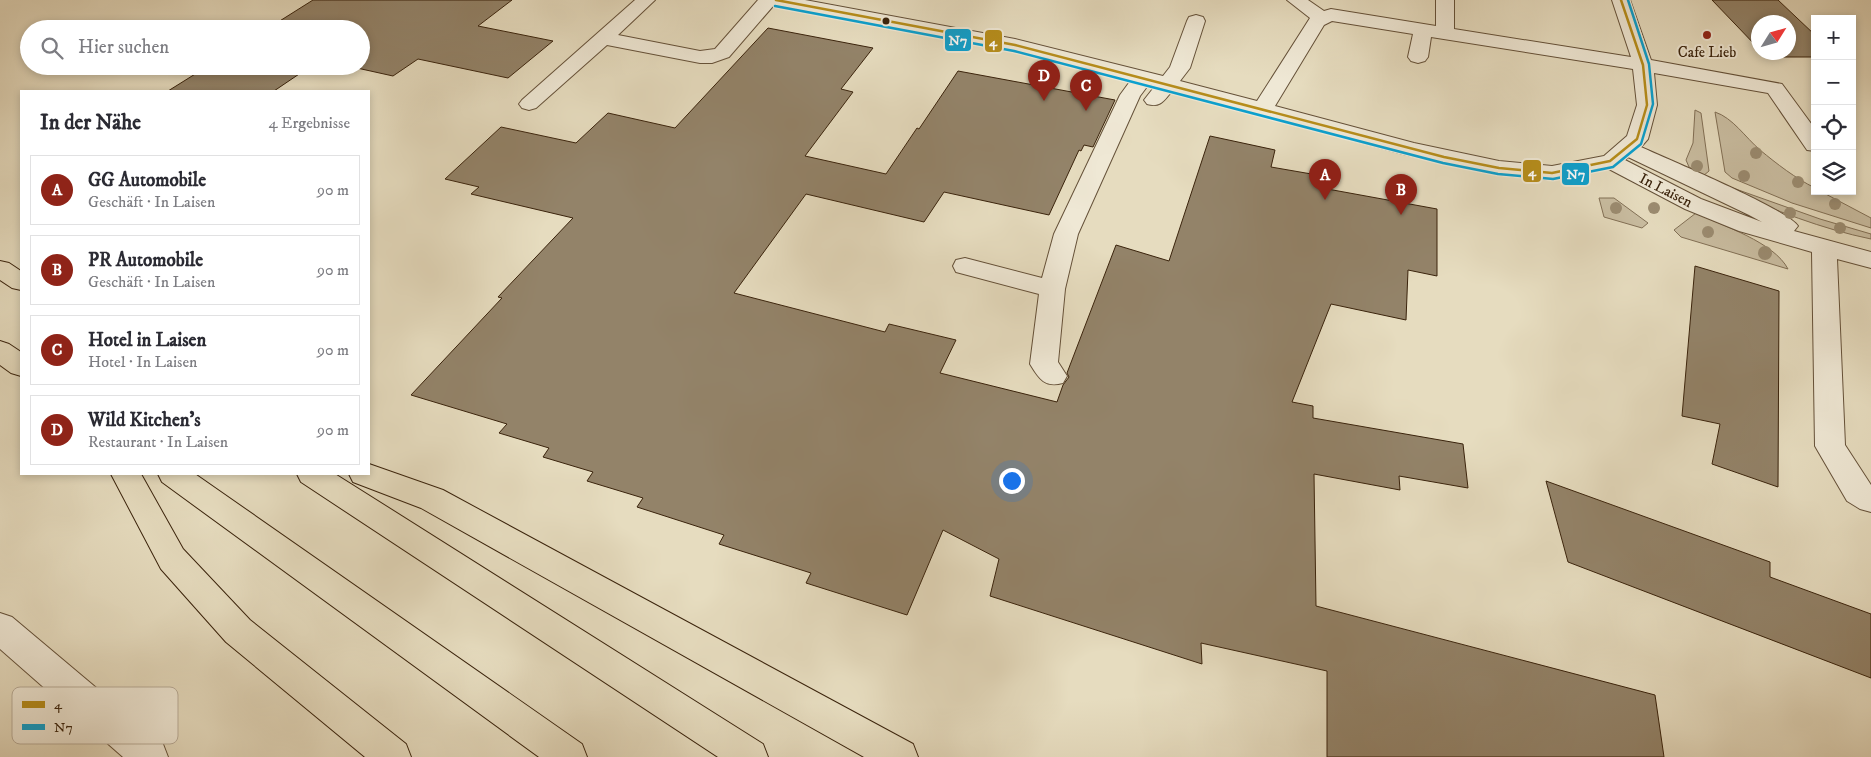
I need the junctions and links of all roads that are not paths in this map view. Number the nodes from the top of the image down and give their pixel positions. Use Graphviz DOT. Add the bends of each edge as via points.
graph roads {
  1 [pos="646,0"];
  2 [pos="768,0"];
  3 [pos="776,0"];
  4 [pos="1296,0"];
  5 [pos="1364,0"];
  6 [pos="1445,0"];
  7 [pos="1621,0"];
  8 [pos="1322,18"];
  9 [pos="1360,20"];
  10 [pos="1196,21"];
  11 [pos="1423,30"];
  12 [pos="1446,33"];
  13 [pos="603,38"];
  14 [pos="1418,56"];
  15 [pos="1643,64"];
  16 [pos="1144,77"];
  17 [pos="1167,84"];
  18 [pos="1154,100"];
  19 [pos="529,104"];
  20 [pos="1262,110"];
  21 [pos="1811,139"];
  22 [pos="1618,155"];
  23 [pos="1824,247"];
  24 [pos="1871,260"];
  25 [pos="965,266"];
  26 [pos="0,269"];
  27 [pos="20,281"];
  28 [pos="1052,290"];
  29 [pos="0,351"];
  30 [pos="20,365"];
  31 [pos="1053,376"];
  32 [pos="127,475"];
  33 [pos="174,475"];
  34 [pos="314,475"];
  35 [pos="367,475"];
  36 [pos="1871,500"];
  37 [pos="0,628"];
  38 [pos="69,687"];
  39 [pos="135,744"];
  40 [pos="150,757"];
  41 [pos="393,757"];
  42 [pos="569,757"];
  43 [pos="750,757"];
  44 [pos="900,757"];
  1 -- 13 [label="street"];
  2 -- 13 [label="street" via="722,53 712,57 700,58"];
  3 -- 16 [label="street" via="1006,43"];
  4 -- 8 [label="street"];
  5 -- 9 [label="street"];
  6 -- 12 [label="street"];
  7 -- 15 [label="street"];
  8 -- 9 [label="street" via="1331,15"];
  8 -- 20 [label="street"];
  9 -- 11 [label="street"];
  10 -- 17 [label="street" via="1180,68"];
  11 -- 12 [label="street"];
  11 -- 14 [label="street"];
  12 -- 15 [label="street"];
  13 -- 19 [label="street"];
  15 -- 21 [label="street" via="1775,88"];
  15 -- 22 [label="street" via="1646,105 1637,139"];
  16 -- 17 [label="street"];
  16 -- 28 [label="street" via="1130,95 1066,234"];
  17 -- 18 [label="street"];
  17 -- 20 [label="street"];
  20 -- 22 [label="street" via="1499,168 1568,172"];
  22 -- 23 [label="street, In Laisen" via="1692,204 1747,226"];
  23 -- 24 [label="street, In Laisen"];
  23 -- 36 [label="street" via="1830,446 1858,492"];
  25 -- 28 [label="street"];
  26 -- 27 [label="main road"];
  28 -- 31 [label="street" via="1044,364"];
  29 -- 30 [label="main road"];
  32 -- 41 [label="main road" via="172,560 238,631"];
  33 -- 42 [label="main road"];
  34 -- 43 [label="main road"];
  35 -- 44 [label="main road" via="432,499"];
  37 -- 38 [label="street"];
  39 -- 40 [label="street"];
}
